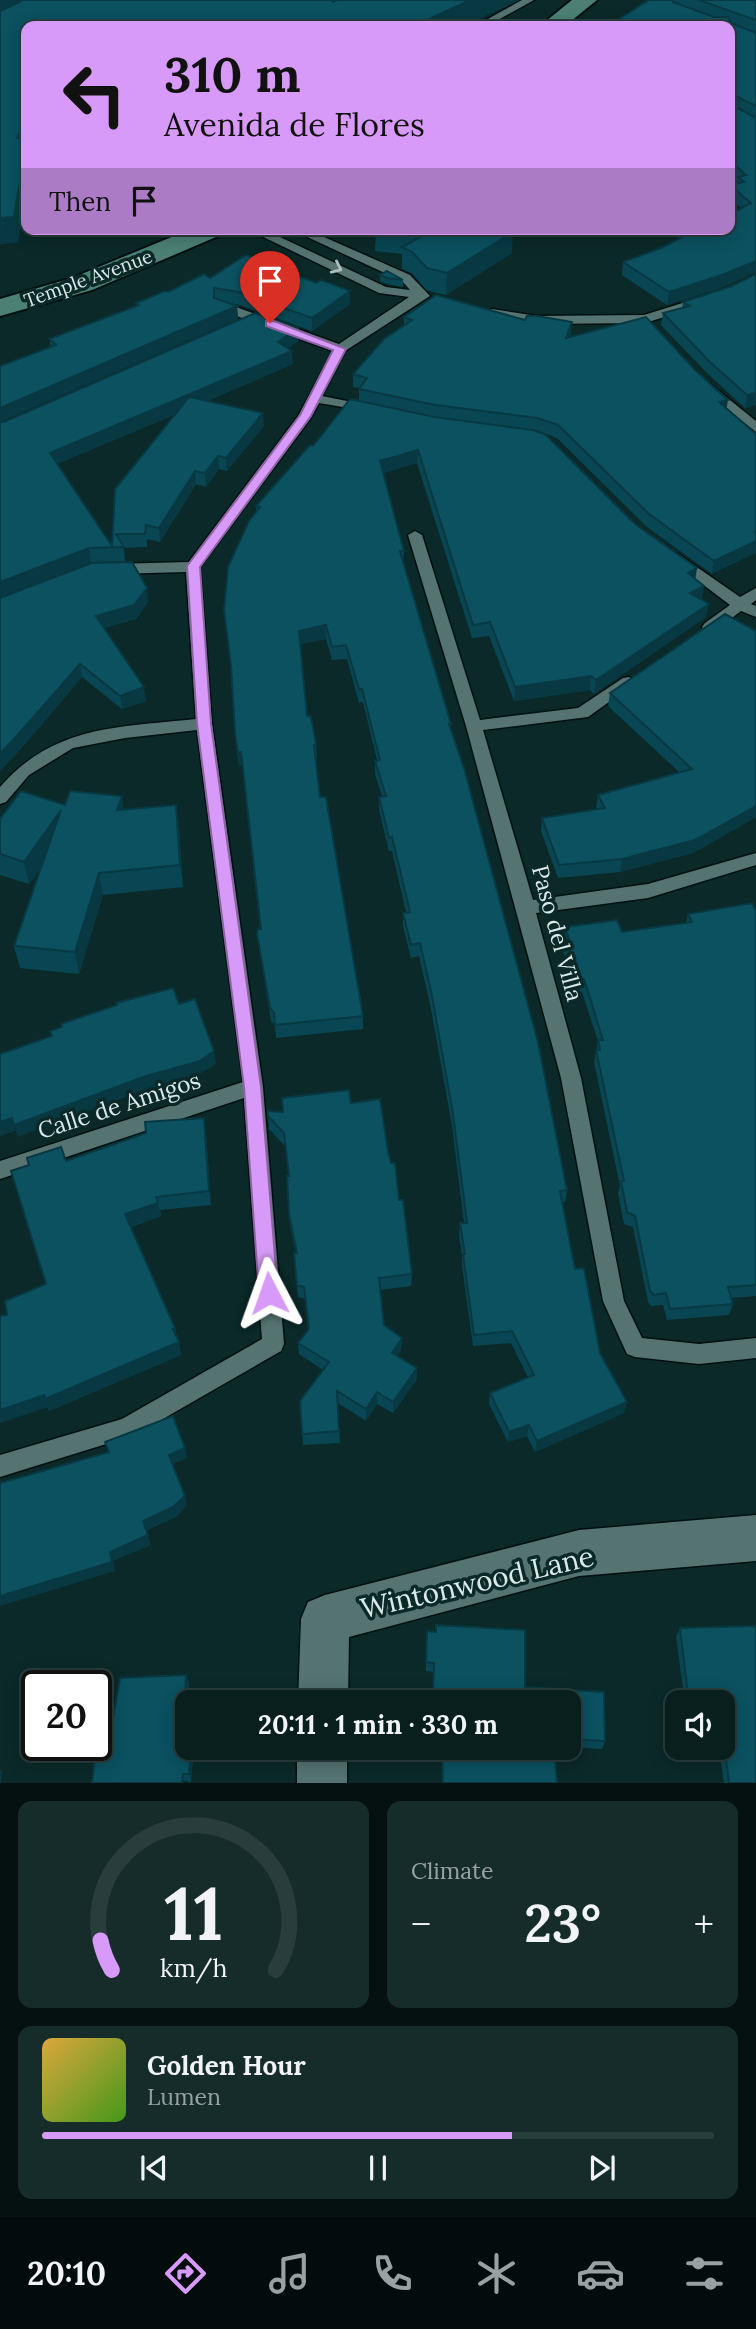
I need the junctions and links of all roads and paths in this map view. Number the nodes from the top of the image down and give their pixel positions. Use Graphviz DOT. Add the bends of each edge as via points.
graph roads {
  1 [pos="529,0"];
  2 [pos="586,0"];
  3 [pos="489,21"];
  4 [pos="558,21"];
  5 [pos="200,235"];
  6 [pos="266,235"];
  7 [pos="309,235"];
  8 [pos="421,295"];
  9 [pos="714,297"];
  10 [pos="442,301"];
  11 [pos="221,306"];
  12 [pos="0,308"];
  13 [pos="477,310"];
  14 [pos="257,318"];
  15 [pos="231,329"];
  16 [pos="340,349"];
  17 [pos="700,378"];
  18 [pos="315,398"];
  19 [pos="376,411"];
  20 [pos="755,427"];
  21 [pos="415,535"];
  22 [pos="670,554"];
  23 [pos="193,566"];
  24 [pos="92,569"];
  25 [pos="756,593"];
  26 [pos="748,609"];
  27 [pos="696,636"];
  28 [pos="639,675"];
  29 [pos="204,724"];
  30 [pos="474,726"];
  31 [pos="0,798"];
  32 [pos="756,860"];
  33 [pos="526,908"];
  34 [pos="253,1087"];
  35 [pos="0,1170"];
  36 [pos="756,1348"];
  37 [pos="0,1466"];
  38 [pos="756,1538"];
  39 [pos="323,1690"];
  40 [pos="322,1760"];
  41 [pos="322,1783"];
  1 -- 3 [label="lane"];
  2 -- 4 [label="main road"];
  5 -- 12 [label="main road, Temple Avenue" via="82,284"];
  6 -- 8 [label="lane, one-way" via="383,290"];
  7 -- 8 [label="lane" via="406,278"];
  8 -- 10 [label="lane"];
  8 -- 16 [label="lane"];
  9 -- 13 [label="lane" via="650,324 537,320"];
  11 -- 14 [label="lane"];
  14 -- 15 [label="lane"];
  14 -- 16 [label="lane"];
  16 -- 18 [label="lane"];
  17 -- 20 [label="lane"];
  18 -- 19 [label="lane"];
  18 -- 23 [label="lane"];
  21 -- 30 [label="lane, Paso del Villa"];
  22 -- 26 [label="lane"];
  23 -- 24 [label="lane"];
  23 -- 29 [label="lane"];
  25 -- 26 [label="lane"];
  26 -- 27 [label="lane"];
  28 -- 30 [label="lane" via="582,713"];
  29 -- 31 [label="lane" via="69,743 23,771"];
  29 -- 34 [label="lane"];
  30 -- 33 [label="lane, Paso del Villa"];
  32 -- 33 [label="lane" via="648,891"];
  33 -- 36 [label="lane, Paso del Villa" via="571,1078 614,1301 635,1347 699,1354"];
  34 -- 35 [label="lane, Calle de Amigos"];
  34 -- 37 [label="lane" via="273,1344 127,1428"];
  38 -- 39 [label="street, Wintonwood Lane" via="579,1553 325,1619"];
  40 -- 41 [label="street"];
}
